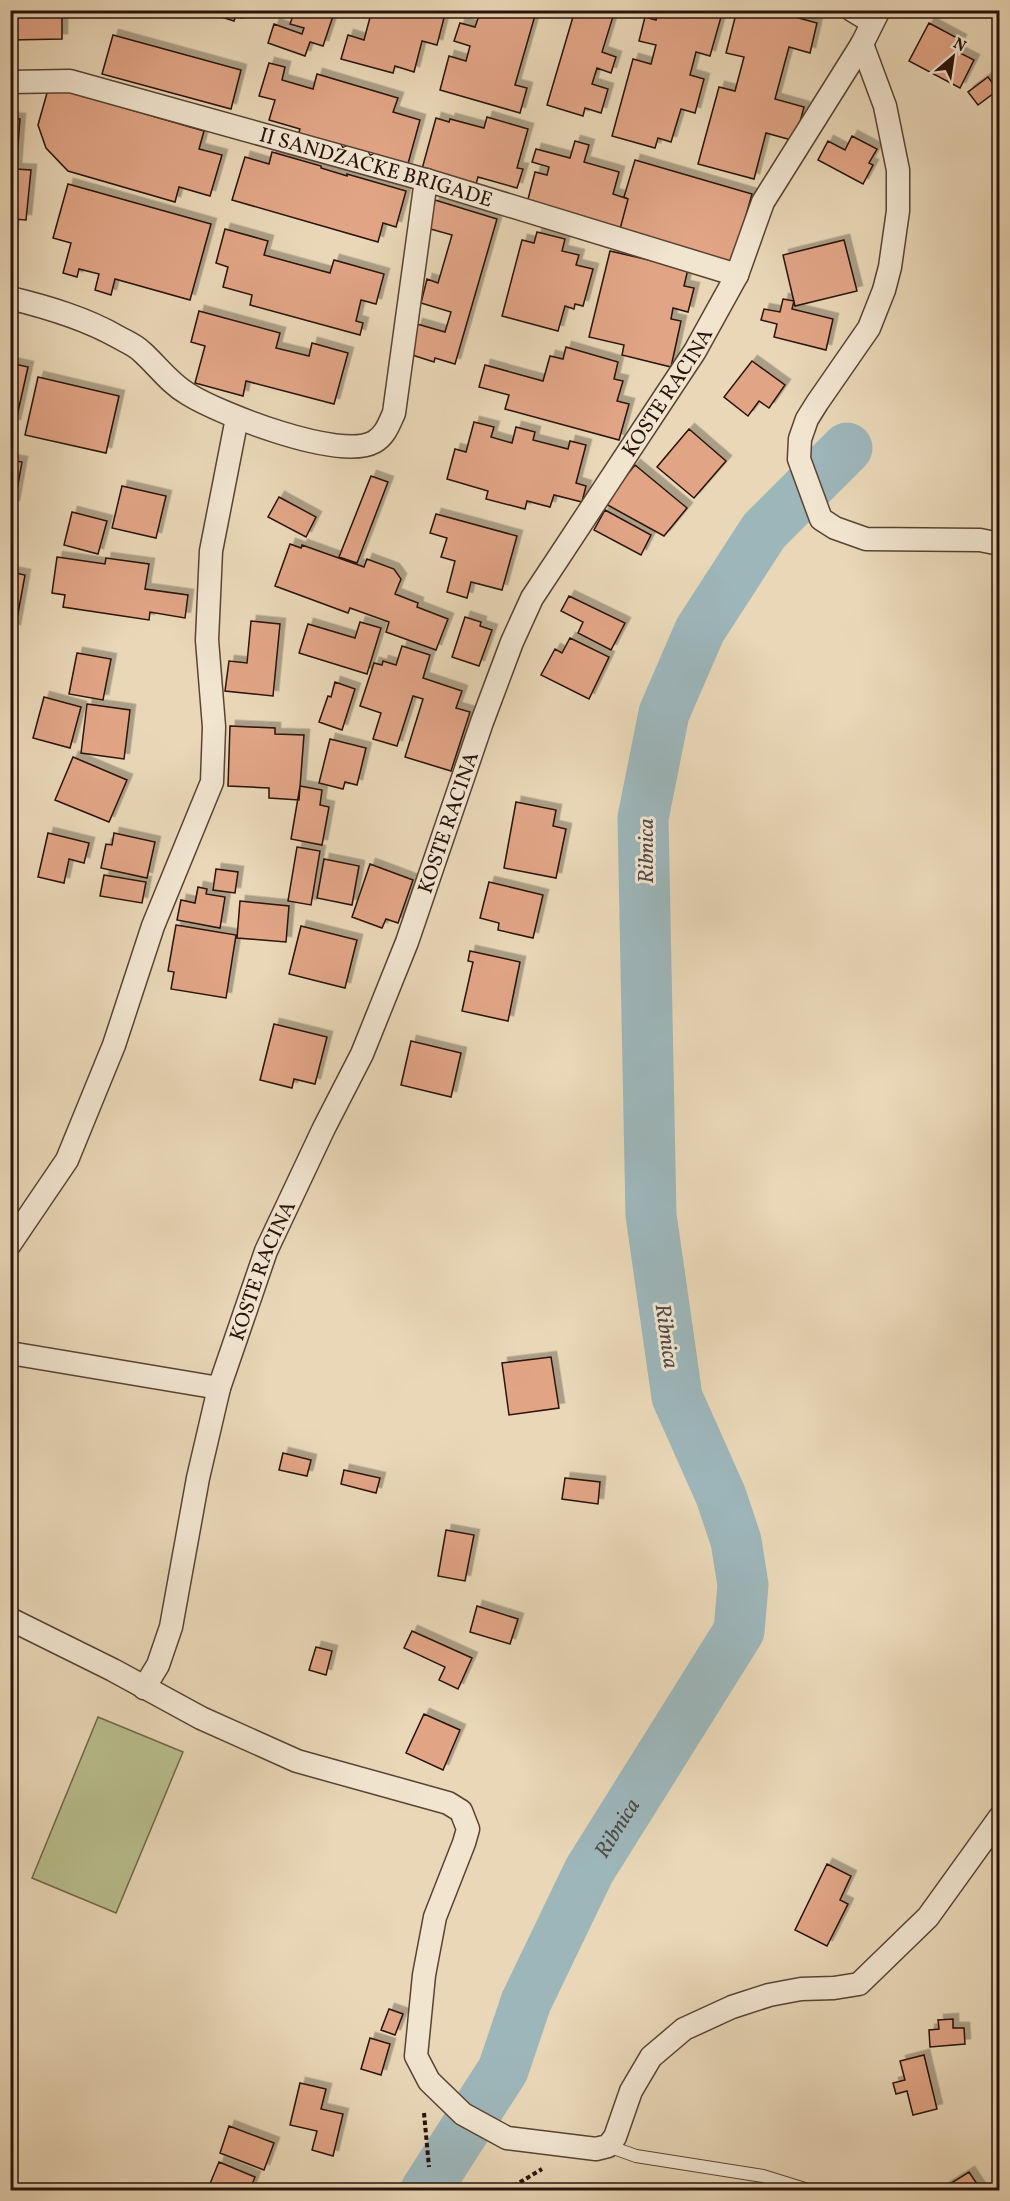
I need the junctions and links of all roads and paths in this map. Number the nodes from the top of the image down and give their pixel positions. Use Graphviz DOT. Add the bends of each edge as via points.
graph roads {
  1 [pos="852,10"];
  2 [pos="876,16"];
  3 [pos="862,44"];
  4 [pos="10,82"];
  5 [pos="426,180"];
  6 [pos="737,275"];
  7 [pos="10,298"];
  8 [pos="237,418"];
  9 [pos="999,544"];
  10 [pos="10,1244"];
  11 [pos="10,1353"];
  12 [pos="219,1388"];
  13 [pos="10,1619"];
  14 [pos="144,1688"];
  15 [pos="999,1817"];
  16 [pos="608,2146"];
  17 [pos="808,2190"];
  1 -- 2 [label="street"];
  2 -- 3 [label="street, KOSTE RACINA"];
  3 -- 6 [label="street, KOSTE RACINA" via="784,165 764,202"];
  3 -- 9 [label="street" via="885,106 898,170 898,211 890,267 869,328 807,419 800,439 800,459 821,519 851,535 866,539 980,540"];
  4 -- 5 [label="street, II SANDŽAČKE BRIGADE" via="70,81"];
  5 -- 6 [label="street, II SANDŽAČKE BRIGADE"];
  5 -- 8 [label="street" via="394,412 387,430 375,442 343,447"];
  6 -- 12 [label="street, KOSTE RACINA" via="695,351 532,598 482,722 407,942 362,1054 266,1251"];
  7 -- 8 [label="street" via="115,335 140,349 186,394"];
  8 -- 10 [label="street" via="211,551 207,640 214,727 212,782 153,926 114,1045 67,1160"];
  11 -- 12 [label="street"];
  12 -- 14 [label="street, KOSTE RACINA" via="171,1627 158,1665"];
  13 -- 14 [label="street"];
  14 -- 16 [label="street" via="297,1761 448,1803 461,1811 468,1829 435,1917 424,1975 416,2056 429,2080 463,2114 507,2138 596,2149"];
  15 -- 16 [label="street" via="928,1917 859,1984 790,1991 732,2007 684,2030 651,2056 630,2091 615,2137"];
  16 -- 17 [label="lane" via="636,2156 763,2176"];
}
